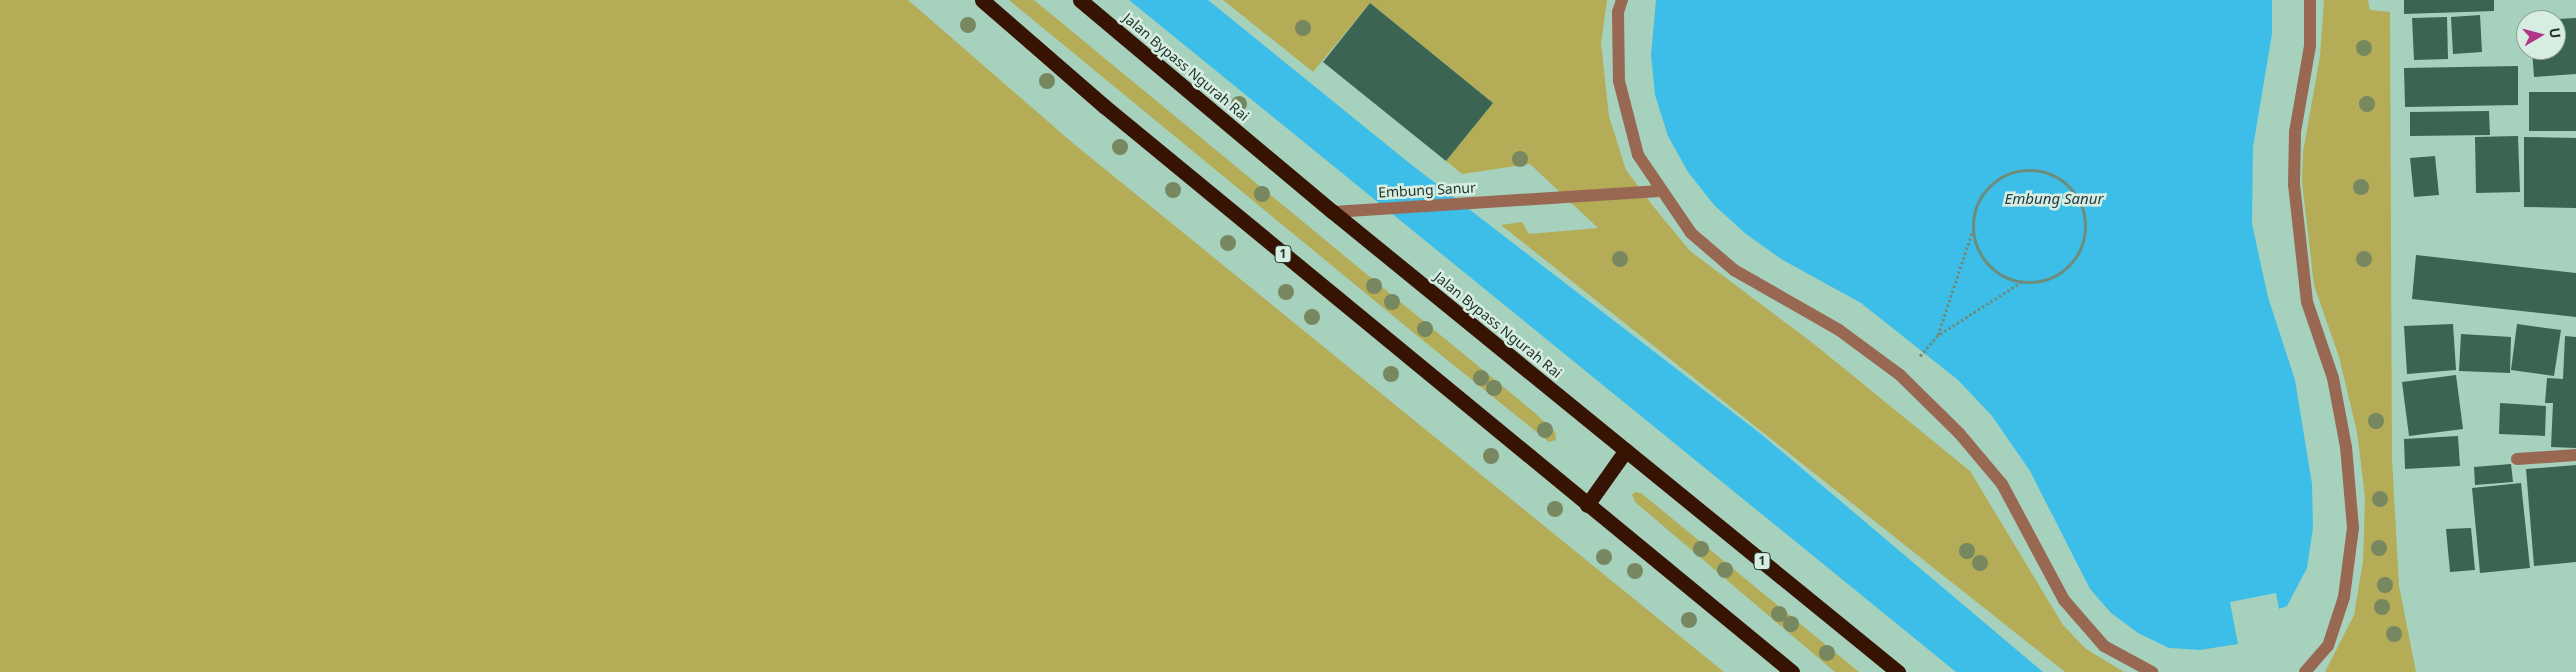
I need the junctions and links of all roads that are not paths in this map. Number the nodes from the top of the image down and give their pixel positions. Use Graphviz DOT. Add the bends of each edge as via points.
graph roads {
  1 [pos="982,0"];
  2 [pos="1080,0"];
  3 [pos="1622,0"];
  4 [pos="2310,0"];
  5 [pos="1659,191"];
  6 [pos="1333,212"];
  7 [pos="1626,450"];
  8 [pos="2576,455"];
  9 [pos="2517,459"];
  10 [pos="1587,505"];
  11 [pos="1792,672"];
  12 [pos="1898,672"];
  13 [pos="2152,672"];
  14 [pos="2305,672"];
  1 -- 10 [label="highway, 1" via="1111,113"];
  2 -- 6 [label="highway, Jalan Bypass Ngurah Rai / 1"];
  3 -- 5 [label="street" via="1618,12 1619,81 1638,155"];
  4 -- 14 [label="street" via="2310,46 2295,132 2294,185 2306,302 2333,378 2346,446 2353,528 2344,597 2328,646"];
  5 -- 6 [label="street, Embung Sanur" via="1402,205"];
  5 -- 13 [label="street" via="1691,233 1734,270 1838,330 1900,375 1959,433 2002,484 2064,600 2104,646"];
  6 -- 7 [label="highway, Jalan Bypass Ngurah Rai / 1"];
  7 -- 10 [label="highway"];
  7 -- 12 [label="highway, Jalan Bypass Ngurah Rai / 1"];
  8 -- 9 [label="street"];
  10 -- 11 [label="highway, 1"];
}
